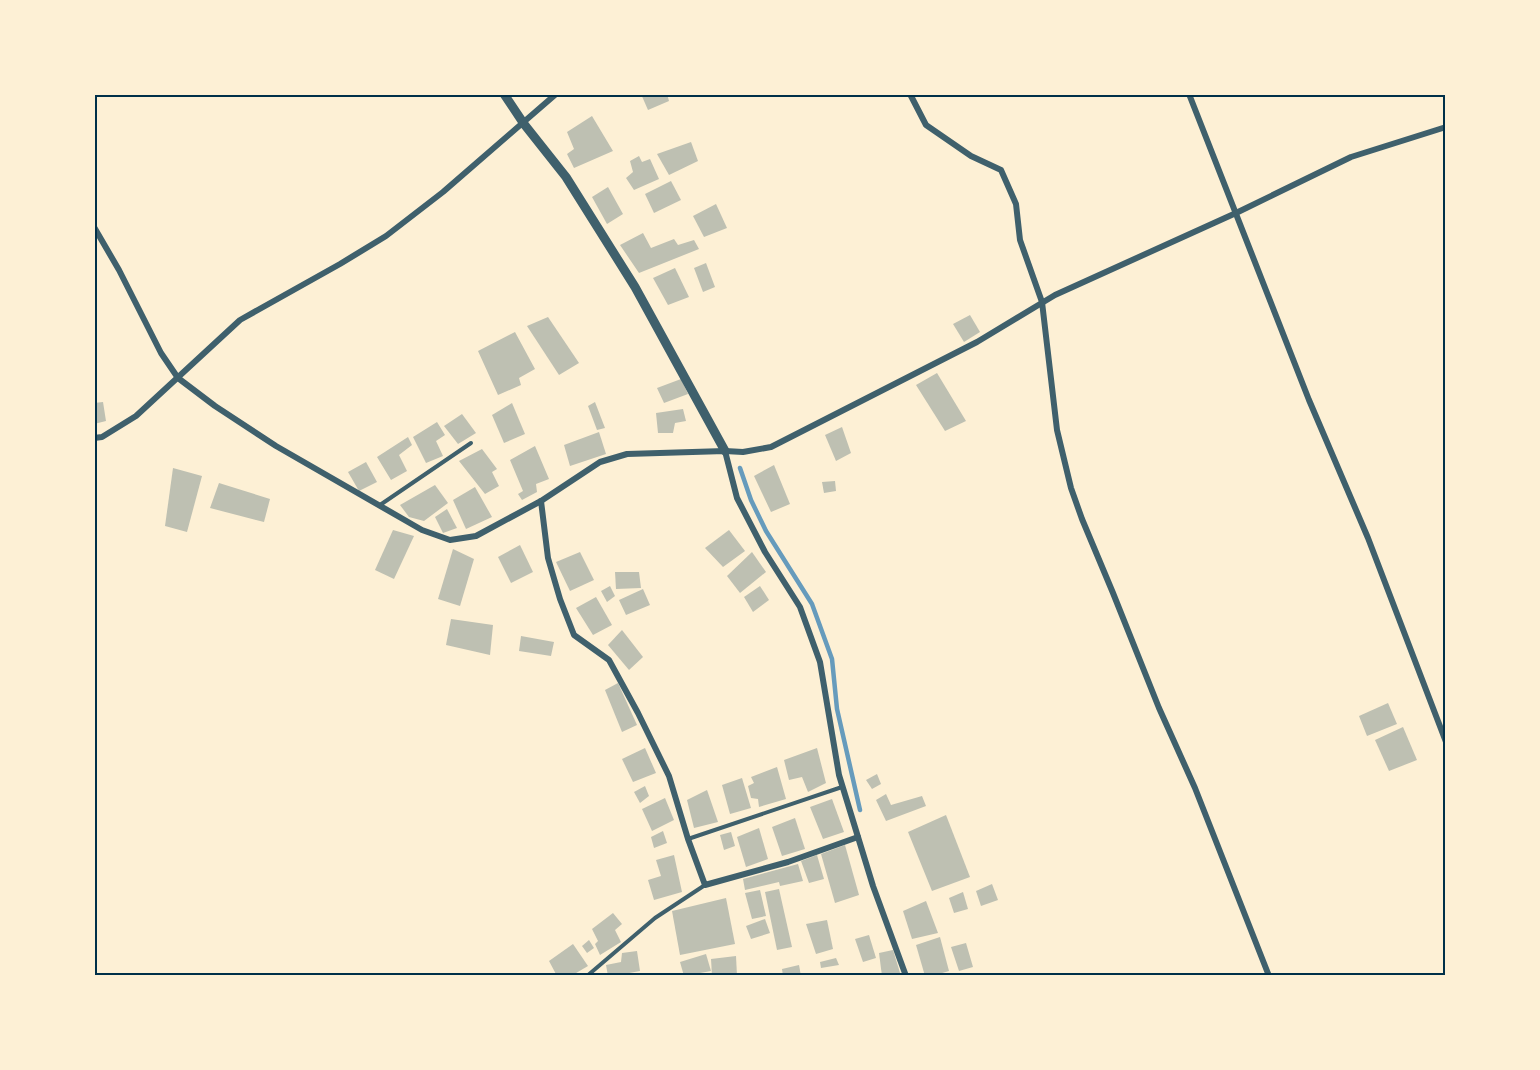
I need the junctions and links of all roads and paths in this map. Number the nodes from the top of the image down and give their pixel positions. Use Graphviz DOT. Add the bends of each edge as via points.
graph roads {
  1 [pos="504,94"];
  2 [pos="556,94"];
  3 [pos="910,94"];
  4 [pos="1189,94"];
  5 [pos="524,124"];
  6 [pos="1446,127"];
  7 [pos="1236,213"];
  8 [pos="94,226"];
  9 [pos="1042,302"];
  10 [pos="178,378"];
  11 [pos="94,438"];
  12 [pos="471,443"];
  13 [pos="725,451"];
  14 [pos="541,501"];
  15 [pos="380,506"];
  16 [pos="1446,742"];
  17 [pos="842,787"];
  18 [pos="858,837"];
  19 [pos="688,839"];
  20 [pos="705,885"];
  21 [pos="587,975"];
  22 [pos="906,975"];
  23 [pos="1269,975"];
  1 -- 5 [label="street"];
  2 -- 5 [label="street"];
  3 -- 9 [label="street" via="926,125 971,156 1001,170 1016,204 1020,240"];
  4 -- 7 [label="street"];
  5 -- 10 [label="street" via="386,236 240,320"];
  5 -- 13 [label="street" via="566,177 635,286"];
  6 -- 7 [label="street" via="1351,157"];
  7 -- 9 [label="street"];
  7 -- 16 [label="street"];
  8 -- 10 [label="street" via="160,353"];
  9 -- 13 [label="street" via="977,342 771,447"];
  9 -- 23 [label="street" via="1058,430 1071,488"];
  10 -- 11 [label="street" via="136,416"];
  10 -- 15 [label="street" via="276,446"];
  12 -- 15 [label="lane"];
  13 -- 14 [label="street" via="627,454 600,462"];
  13 -- 17 [label="street" via="737,498 800,608 820,662"];
  14 -- 15 [label="street" via="476,536 450,540 422,530"];
  14 -- 19 [label="street" via="548,558 574,635 609,660 669,776"];
  17 -- 18 [label="street"];
  17 -- 19 [label="lane"];
  18 -- 20 [label="street"];
  18 -- 22 [label="street"];
  19 -- 20 [label="street"];
  20 -- 21 [label="lane" via="655,918"];
}
